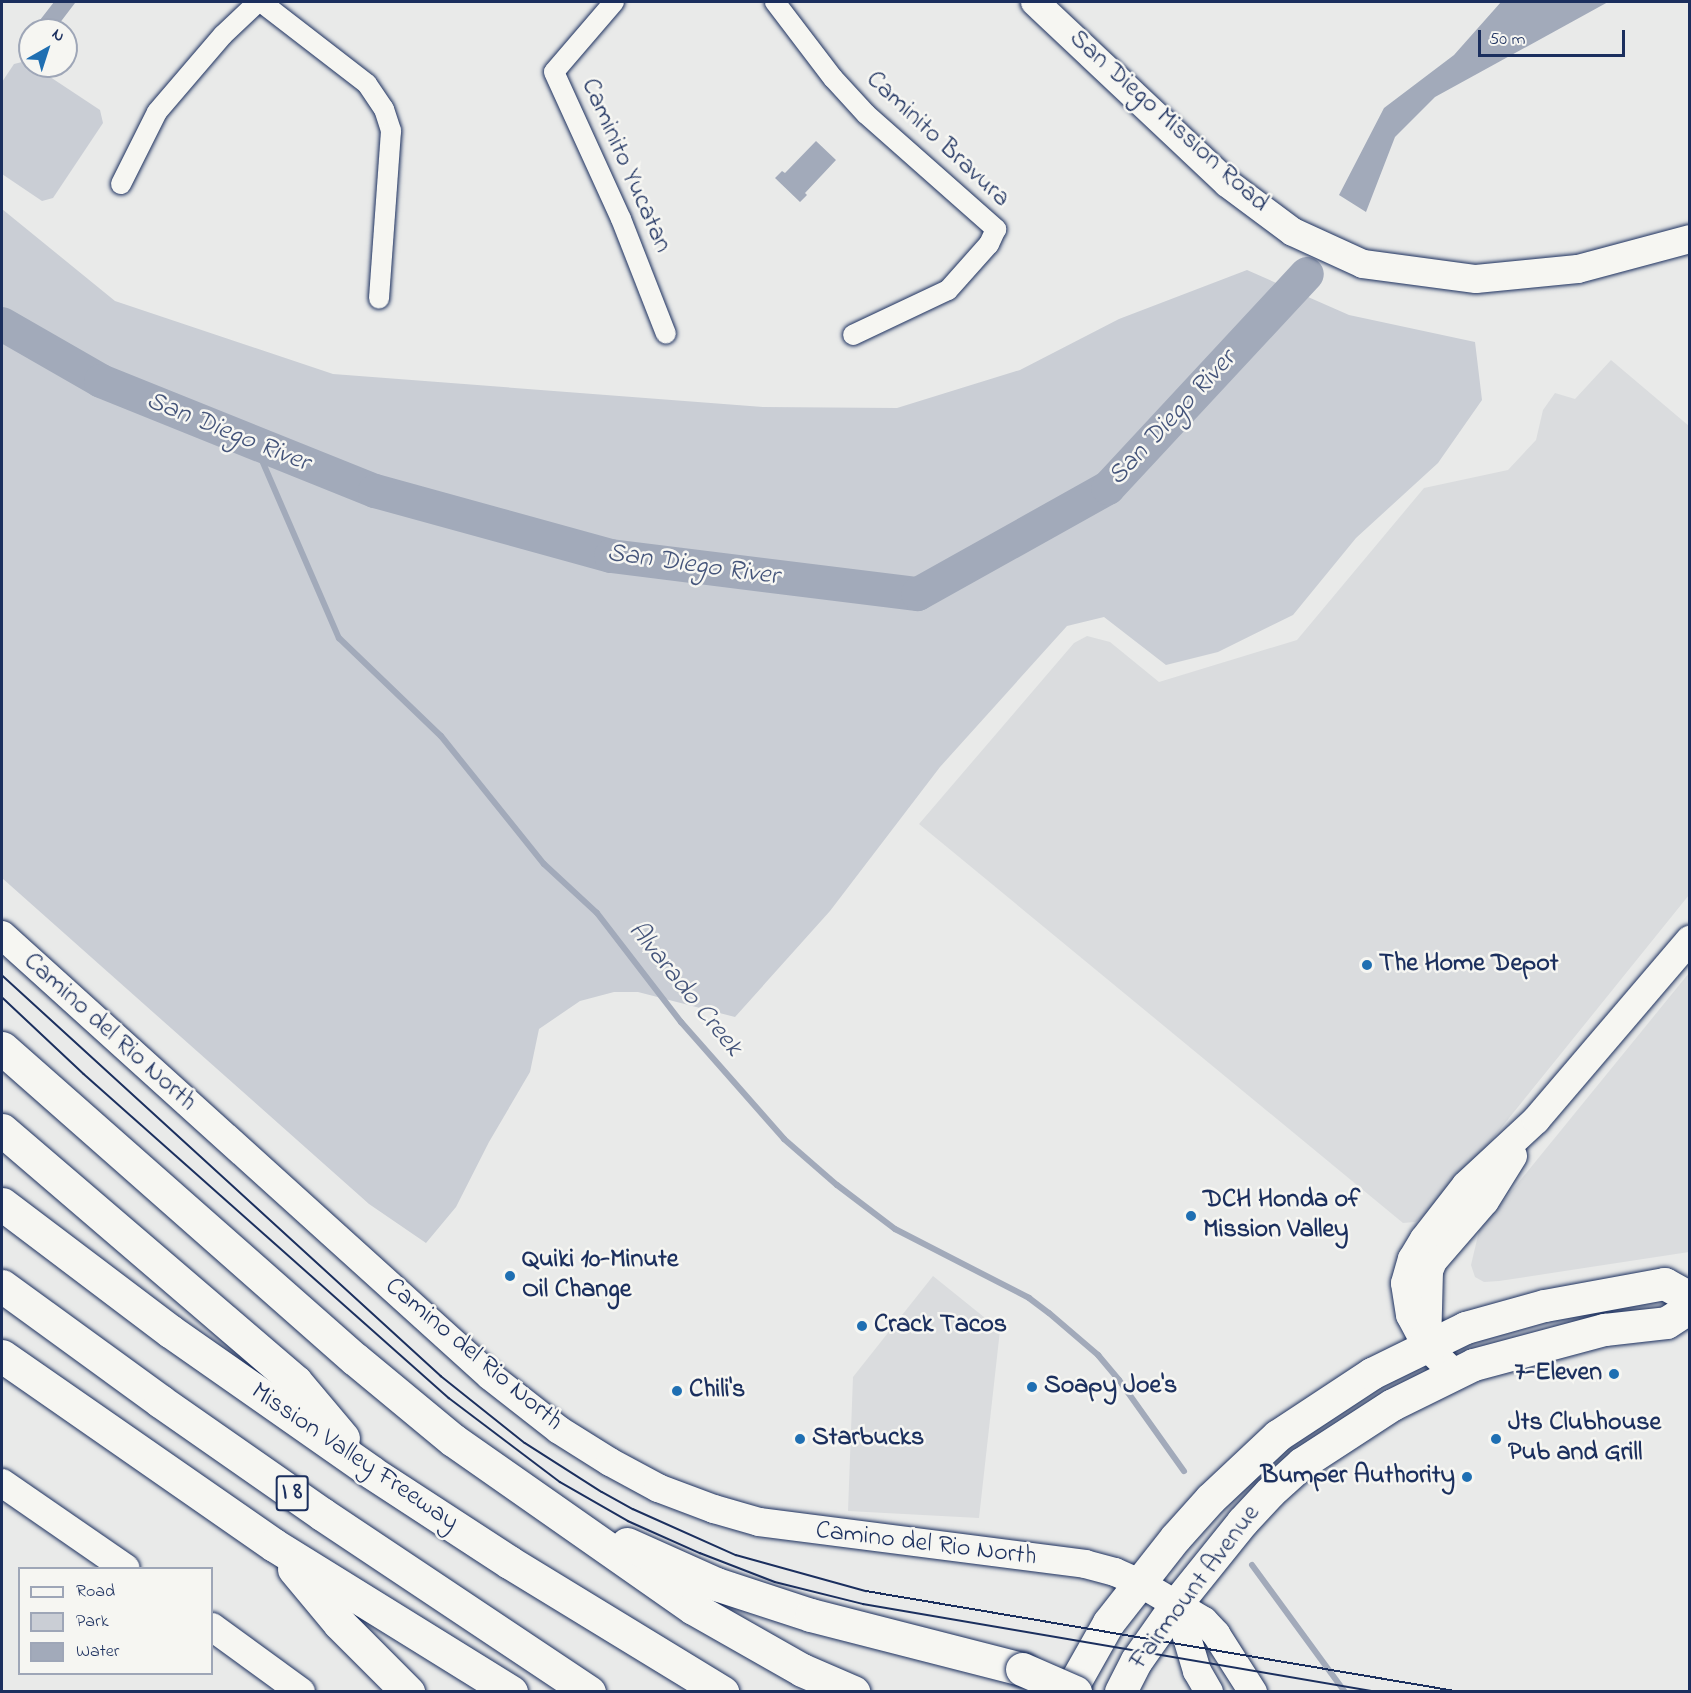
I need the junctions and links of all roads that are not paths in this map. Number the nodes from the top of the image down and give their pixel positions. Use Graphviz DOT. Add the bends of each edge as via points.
graph roads {
  1 [pos="260,2"];
  2 [pos="614,2"];
  3 [pos="775,2"];
  4 [pos="1035,2"];
  5 [pos="121,184"];
  6 [pos="1689,239"];
  7 [pos="379,299"];
  8 [pos="666,334"];
  9 [pos="853,335"];
  10 [pos="2,935"];
  11 [pos="1689,940"];
  12 [pos="2,1048"];
  13 [pos="2,1130"];
  14 [pos="2,1204"];
  15 [pos="2,1286"];
  16 [pos="1689,1298"];
  17 [pos="1689,1308"];
  18 [pos="1427,1347"];
  19 [pos="2,1356"];
  20 [pos="1455,1374"];
  21 [pos="371,1472"];
  22 [pos="2,1483"];
  23 [pos="549,1509"];
  24 [pos="274,1545"];
  25 [pos="122,1567"];
  26 [pos="1140,1583"];
  27 [pos="1177,1604"];
  28 [pos="213,1628"];
  29 [pos="301,1692"];
  30 [pos="408,1692"];
  31 [pos="510,1692"];
  32 [pos="589,1692"];
  33 [pos="722,1692"];
  34 [pos="853,1692"];
  35 [pos="1070,1692"];
  36 [pos="1075,1692"];
  37 [pos="1121,1692"];
  38 [pos="1209,1692"];
  39 [pos="1253,1692"];
  1 -- 5 [label="street" via="224,35 157,112"];
  1 -- 7 [label="street" via="367,84 384,110 391,131"];
  2 -- 8 [label="street, Caminito Yucatan" via="554,72 621,219"];
  3 -- 9 [label="street, Caminito Bravura" via="866,114 996,229 989,244 948,290"];
  4 -- 6 [label="main road, San Diego Mission Road" via="1227,183 1293,232 1363,264 1476,279 1578,269"];
  10 -- 26 [label="main road, Camino del Rio North" via="490,1376 559,1430 610,1462 658,1488 759,1522 1085,1564"];
  11 -- 18 [label="main road" via="1536,1120 1485,1201 1433,1261 1428,1283"];
  12 -- 23 [label="highway" via="356,1359 453,1440"];
  13 -- 21 [label="highway" via="296,1382"];
  14 -- 21 [label="highway, Mission Valley Freeway / I 8" via="170,1331"];
  15 -- 32 [label="highway, I 8" via="322,1515"];
  16 -- 18 [label="main road, Fairmount Avenue" via="1665,1284 1606,1293 1466,1328"];
  17 -- 20 [label="main road, Fairmount Avenue" via="1667,1323 1605,1330 1473,1365"];
  18 -- 20 [label="main road"];
  18 -- 26 [label="main road, Fairmount Avenue" via="1372,1374 1278,1436 1211,1499"];
  19 -- 24 [label="highway"];
  20 -- 27 [label="main road, Fairmount Avenue" via="1392,1405 1297,1468 1244,1522"];
  21 -- 33 [label="highway, Mission Valley Freeway / I 8"];
  22 -- 25 [label="main road"];
  23 -- 34 [label="highway" via="693,1608 802,1670"];
  23 -- 36 [label="highway, bridge" via="716,1584 811,1615 1022,1669"];
  24 -- 30 [label="highway" via="339,1623"];
  24 -- 31 [label="highway"];
  26 -- 27 [label="main road, Camino del Rio North"];
  26 -- 35 [label="main road, Fairmount Avenue" via="1109,1623"];
  27 -- 37 [label="main road, Fairmount Avenue"];
  27 -- 38 [label="main road" via="1197,1671"];
  27 -- 39 [label="main road, Camino del Rio North" via="1216,1634"];
  28 -- 29 [label="main road"];
}
